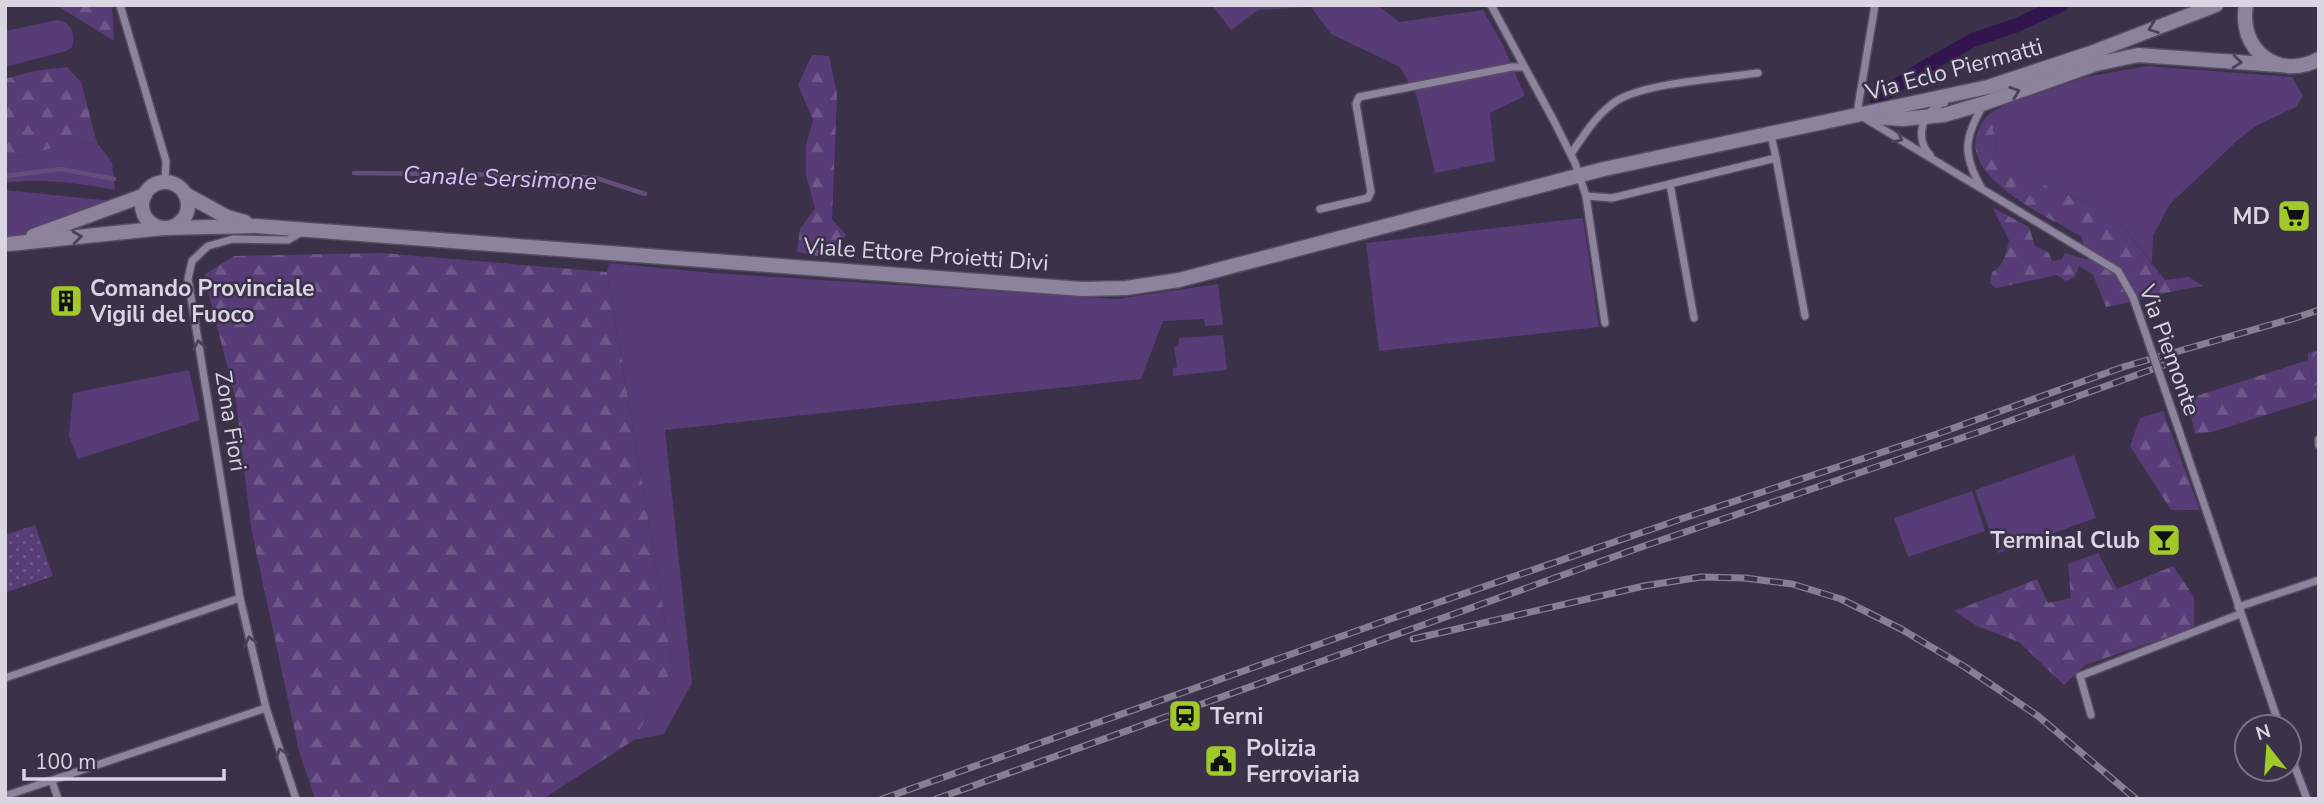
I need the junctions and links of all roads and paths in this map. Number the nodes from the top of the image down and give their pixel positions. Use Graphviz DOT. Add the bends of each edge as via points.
graph roads {
  1 [pos="120,5"];
  2 [pos="1491,5"];
  3 [pos="1875,5"];
  4 [pos="2216,5"];
  5 [pos="2246,5"];
  6 [pos="2319,59"];
  7 [pos="2280,65"];
  8 [pos="1523,67"];
  9 [pos="1758,73"];
  10 [pos="1988,88"];
  11 [pos="1985,103"];
  12 [pos="1861,116"];
  13 [pos="1926,116"];
  14 [pos="1772,135"];
  15 [pos="1571,154"];
  16 [pos="1776,158"];
  17 [pos="1936,160"];
  18 [pos="1580,175"];
  19 [pos="165,182"];
  20 [pos="1670,184"];
  21 [pos="1982,188"];
  22 [pos="185,194"];
  23 [pos="145,195"];
  24 [pos="1586,196"];
  25 [pos="1320,209"];
  26 [pos="256,226"];
  27 [pos="164,228"];
  28 [pos="305,230"];
  29 [pos="7,245"];
  30 [pos="1805,316"];
  31 [pos="1695,318"];
  32 [pos="1605,323"];
  33 [pos="2319,439"];
  34 [pos="2319,445"];
  35 [pos="2319,580"];
  36 [pos="240,598"];
  37 [pos="2239,611"];
  38 [pos="5,678"];
  39 [pos="266,708"];
  40 [pos="2275,713"];
  41 [pos="2091,715"];
  42 [pos="52,781"];
  43 [pos="5,796"];
  44 [pos="58,799"];
  45 [pos="296,799"];
  1 -- 19 [label="street" via="166,161"];
  2 -- 8 [label="street"];
  3 -- 12 [label="street" via="1858,107"];
  4 -- 10 [label="main road, Via Eclo Piermatti, one-way"];
  5 -- 7 [label="main road" via="2247,36 2260,54"];
  6 -- 7 [label="main road, Via Eclo Piermatti" via="2301,66"];
  11 -- 7 [label="main road, Via Eclo Piermatti, one-way" via="2096,64 2138,55"];
  8 -- 15 [label="street"];
  8 -- 25 [label="street" via="1359,97 1356,104 1371,192 1359,202"];
  9 -- 15 [label="street" via="1637,91 1602,113"];
  10 -- 12 [label="main road, Via Eclo Piermatti"];
  10 -- 13 [label="street" via="1934,106"];
  11 -- 13 [label="main road, Via Eclo Piermatti"];
  11 -- 21 [label="street" via="1973,121 1968,146 1969,167"];
  12 -- 13 [label="main road, Via Eclo Piermatti"];
  12 -- 14 [label="main road, Viale Ettore Proietti Divi"];
  12 -- 17 [label="street, Via Piemonte, one-way"];
  13 -- 17 [label="street" via="1922,134 1926,150"];
  14 -- 16 [label="street"];
  14 -- 18 [label="main road, Viale Ettore Proietti Divi"];
  15 -- 18 [label="street"];
  16 -- 20 [label="street"];
  16 -- 30 [label="street"];
  17 -- 21 [label="street, Via Piemonte"];
  18 -- 24 [label="street"];
  18 -- 28 [label="main road, Viale Ettore Proietti Divi" via="1206,274 1126,288 1082,289"];
  19 -- 22 [label="main road, Viale Ettore Proietti Divi"];
  19 -- 23 [label="main road, Viale Ettore Proietti Divi"];
  20 -- 24 [label="street" via="1612,198"];
  20 -- 31 [label="street"];
  21 -- 37 [label="street, Via Piemonte, bridge" via="2118,271 2133,297"];
  22 -- 26 [label="main road, Viale Ettore Proietti Divi" via="227,217"];
  22 -- 27 [label="main road" via="186,214 178,225"];
  23 -- 27 [label="main road" via="145,217"];
  23 -- 29 [label="main road, Viale Ettore Proietti Divi"];
  24 -- 32 [label="street"];
  26 -- 27 [label="main road, Viale Ettore Proietti Divi"];
  26 -- 28 [label="main road, Viale Ettore Proietti Divi"];
  29 -- 27 [label="main road, Viale Ettore Proietti Divi, one-way"];
  36 -- 28 [label="street, Zona Fiori, one-way" via="188,279 192,261 208,246 233,239 288,240"];
  33 -- 34 [label="street"];
  35 -- 37 [label="street"];
  36 -- 38 [label="street"];
  39 -- 36 [label="street, Zona Fiori, one-way"];
  37 -- 40 [label="street, Via Piemonte"];
  37 -- 41 [label="street" via="2080,677"];
  39 -- 42 [label="street"];
  45 -- 39 [label="street, Zona Fiori, one-way"];
  42 -- 43 [label="street"];
  42 -- 44 [label="street"];
}
